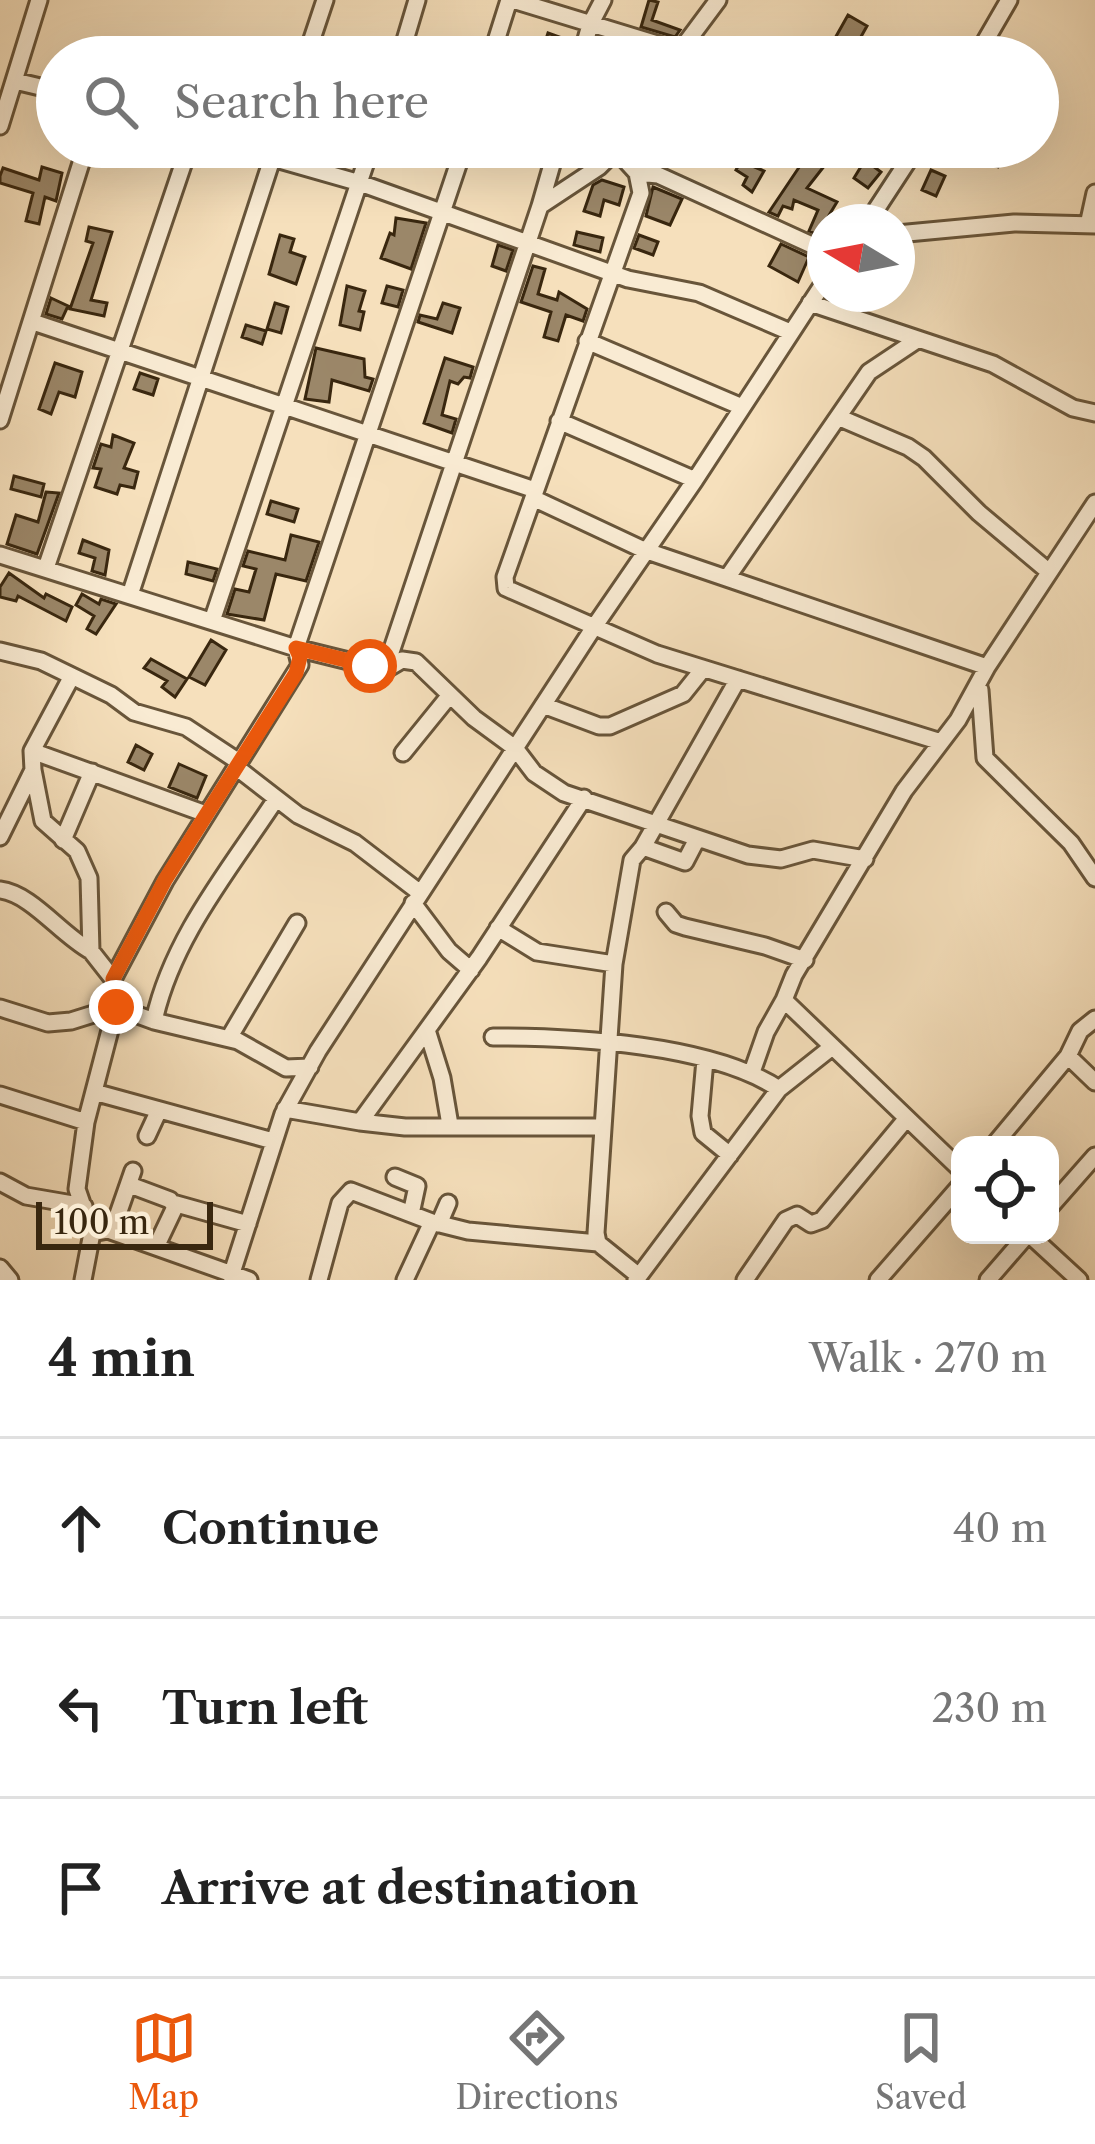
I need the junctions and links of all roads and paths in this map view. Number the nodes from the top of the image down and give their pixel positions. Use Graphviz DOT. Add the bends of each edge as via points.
graph roads {
  1 [pos="39,0"];
  2 [pos="325,0"];
  3 [pos="418,0"];
  4 [pos="511,0"];
  5 [pos="603,0"];
  6 [pos="718,0"];
  7 [pos="1009,0"];
  8 [pos="590,25"];
  9 [pos="313,36"];
  10 [pos="407,36"];
  11 [pos="498,36"];
  12 [pos="587,36"];
  13 [pos="623,36"];
  14 [pos="691,36"];
  15 [pos="988,36"];
  16 [pos="16,81"];
  17 [pos="36,86"];
  18 [pos="0,126"];
  19 [pos="80,168"];
  20 [pos="182,168"];
  21 [pos="269,168"];
  22 [pos="317,168"];
  23 [pos="365,168"];
  24 [pos="458,168"];
  25 [pos="550,168"];
  26 [pos="597,168"];
  27 [pos="634,168"];
  28 [pos="903,168"];
  29 [pos="637,172"];
  30 [pos="360,183"];
  31 [pos="1095,193"];
  32 [pos="880,204"];
  33 [pos="540,206"];
  34 [pos="444,215"];
  35 [pos="1091,225"];
  36 [pos="915,232"];
  37 [pos="525,243"];
  38 [pos="807,243"];
  39 [pos="611,272"];
  40 [pos="807,307"];
  41 [pos="836,312"];
  42 [pos="33,322"];
  43 [pos="790,332"];
  44 [pos="917,340"];
  45 [pos="587,341"];
  46 [pos="118,351"];
  47 [pos="200,378"];
  48 [pos="286,406"];
  49 [pos="742,407"];
  50 [pos="1095,413"];
  51 [pos="838,417"];
  52 [pos="0,420"];
  53 [pos="559,422"];
  54 [pos="369,434"];
  55 [pos="452,462"];
  56 [pos="695,480"];
  57 [pos="534,494"];
  58 [pos="1095,503"];
  59 [pos="644,550"];
  60 [pos="0,555"];
  61 [pos="46,568"];
  62 [pos="1048,571"];
  63 [pos="727,578"];
  64 [pos="130,595"];
  65 [pos="212,621"];
  66 [pos="593,627"];
  67 [pos="296,648"];
  68 [pos="0,651"];
  69 [pos="987,667"];
  70 [pos="703,669"];
  71 [pos="385,670"];
  72 [pos="72,676"];
  73 [pos="738,679"];
  74 [pos="980,687"];
  75 [pos="450,695"];
  76 [pos="543,705"];
  77 [pos="940,742"];
  78 [pos="514,748"];
  79 [pos="32,751"];
  80 [pos="403,752"];
  81 [pos="237,764"];
  82 [pos="33,770"];
  83 [pos="92,772"];
  84 [pos="584,798"];
  85 [pos="276,799"];
  86 [pos="206,814"];
  87 [pos="655,822"];
  88 [pos="0,837"];
  89 [pos="697,839"];
  90 [pos="63,840"];
  91 [pos="643,847"];
  92 [pos="865,859"];
  93 [pos="1095,878"];
  94 [pos="0,890"];
  95 [pos="416,897"];
  96 [pos="666,912"];
  97 [pos="297,923"];
  98 [pos="498,928"];
  99 [pos="91,950"];
  100 [pos="805,960"];
  101 [pos="614,964"];
  102 [pos="470,970"];
  103 [pos="113,979"];
  104 [pos="784,1000"];
  105 [pos="116,1007"];
  106 [pos="0,1008"];
  107 [pos="1095,1019"];
  108 [pos="154,1021"];
  109 [pos="427,1030"];
  110 [pos="493,1037"];
  111 [pos="229,1038"];
  112 [pos="610,1043"];
  113 [pos="832,1047"];
  114 [pos="1068,1056"];
  115 [pos="705,1060"];
  116 [pos="310,1067"];
  117 [pos="752,1072"];
  118 [pos="1095,1082"];
  119 [pos="779,1089"];
  120 [pos="94,1092"];
  121 [pos="0,1095"];
  122 [pos="285,1109"];
  123 [pos="158,1110"];
  124 [pos="907,1118"];
  125 [pos="86,1122"];
  126 [pos="360,1122"];
  127 [pos="450,1125"];
  128 [pos="602,1127"];
  129 [pos="147,1136"];
  130 [pos="1001,1136"];
  131 [pos="273,1141"];
  132 [pos="730,1155"];
  133 [pos="1095,1156"];
  134 [pos="951,1160"];
  135 [pos="395,1177"];
  136 [pos="0,1182"];
  137 [pos="951,1196"];
  138 [pos="1059,1197"];
  139 [pos="448,1203"];
  140 [pos="173,1204"];
  141 [pos="84,1206"];
  142 [pos="411,1214"];
  143 [pos="435,1223"];
  144 [pos="248,1224"];
  145 [pos="100,1232"];
  146 [pos="598,1243"];
  147 [pos="1020,1244"];
  148 [pos="1038,1244"];
  149 [pos="156,1247"];
  150 [pos="0,1268"];
  151 [pos="231,1276"];
  152 [pos="637,1278"];
  153 [pos="10,1280"];
  154 [pos="83,1280"];
  155 [pos="249,1280"];
  156 [pos="320,1280"];
  157 [pos="405,1280"];
  158 [pos="745,1280"];
  159 [pos="878,1280"];
  160 [pos="988,1280"];
  161 [pos="1078,1280"];
  1 -- 16 [label="street"];
  2 -- 9 [label="street"];
  3 -- 10 [label="street"];
  4 -- 8 [label="street"];
  4 -- 11 [label="street"];
  5 -- 8 [label="street"];
  6 -- 14 [label="street"];
  7 -- 15 [label="street"];
  8 -- 12 [label="street"];
  8 -- 13 [label="street"];
  16 -- 17 [label="street"];
  16 -- 18 [label="street"];
  19 -- 42 [label="street"];
  20 -- 46 [label="street"];
  21 -- 47 [label="street"];
  22 -- 30 [label="street"];
  23 -- 30 [label="street"];
  24 -- 34 [label="street"];
  25 -- 33 [label="street"];
  26 -- 33 [label="street"];
  27 -- 29 [label="street"];
  28 -- 32 [label="street"];
  29 -- 38 [label="street"];
  29 -- 39 [label="street" via="641,193"];
  30 -- 34 [label="street"];
  30 -- 48 [label="street"];
  31 -- 35 [label="street"];
  33 -- 37 [label="street"];
  34 -- 37 [label="street"];
  34 -- 54 [label="street"];
  35 -- 36 [label="street"];
  37 -- 39 [label="street"];
  37 -- 55 [label="street"];
  39 -- 43 [label="street" via="699,293"];
  39 -- 45 [label="street"];
  40 -- 43 [label="street"];
  41 -- 44 [label="street"];
  42 -- 46 [label="street"];
  42 -- 52 [label="street"];
  43 -- 49 [label="street"];
  44 -- 50 [label="street" via="993,364"];
  44 -- 51 [label="street" via="877,364"];
  45 -- 49 [label="street"];
  45 -- 53 [label="street"];
  46 -- 47 [label="street"];
  46 -- 61 [label="street"];
  47 -- 48 [label="street"];
  47 -- 64 [label="street"];
  48 -- 54 [label="street"];
  48 -- 65 [label="street"];
  49 -- 56 [label="street"];
  51 -- 62 [label="street" via="924,458"];
  51 -- 63 [label="street"];
  53 -- 56 [label="street"];
  53 -- 57 [label="street"];
  54 -- 55 [label="street"];
  54 -- 67 [label="street"];
  55 -- 57 [label="street"];
  55 -- 71 [label="street"];
  56 -- 59 [label="street"];
  57 -- 59 [label="street"];
  57 -- 66 [label="street" via="506,588"];
  58 -- 62 [label="street"];
  59 -- 63 [label="street"];
  59 -- 66 [label="street"];
  60 -- 61 [label="street"];
  61 -- 64 [label="street"];
  62 -- 69 [label="street"];
  63 -- 69 [label="street"];
  64 -- 65 [label="street"];
  65 -- 67 [label="street"];
  66 -- 70 [label="street"];
  66 -- 76 [label="street"];
  67 -- 71 [label="street"];
  67 -- 81 [label="street" via="300,665"];
  68 -- 72 [label="street"];
  69 -- 74 [label="street"];
  70 -- 73 [label="street"];
  70 -- 76 [label="street" via="690,690 620,724 599,726"];
  71 -- 75 [label="street" via="416,662"];
  72 -- 79 [label="street"];
  72 -- 81 [label="street" via="141,715 200,734"];
  73 -- 77 [label="street"];
  73 -- 87 [label="street"];
  74 -- 77 [label="street"];
  74 -- 93 [label="street" via="985,758"];
  75 -- 78 [label="street"];
  75 -- 80 [label="street"];
  76 -- 78 [label="street"];
  77 -- 92 [label="street"];
  78 -- 84 [label="street" via="534,773"];
  78 -- 95 [label="street"];
  79 -- 82 [label="street"];
  79 -- 83 [label="street"];
  81 -- 85 [label="street"];
  81 -- 86 [label="street"];
  82 -- 88 [label="street"];
  82 -- 90 [label="street" via="44,821"];
  83 -- 86 [label="street"];
  83 -- 90 [label="street"];
  84 -- 87 [label="street"];
  84 -- 98 [label="street"];
  85 -- 95 [label="street" via="356,844"];
  85 -- 108 [label="street" via="190,929 162,981"];
  86 -- 103 [label="street"];
  87 -- 89 [label="street"];
  87 -- 91 [label="street"];
  89 -- 91 [label="street" via="685,862"];
  89 -- 92 [label="street" via="772,860 813,850"];
  90 -- 99 [label="street" via="89,878"];
  91 -- 101 [label="street" via="632,860"];
  92 -- 100 [label="street"];
  94 -- 99 [label="street" via="26,898"];
  95 -- 102 [label="street"];
  95 -- 116 [label="street"];
  96 -- 100 [label="street" via="676,924"];
  97 -- 111 [label="street"];
  98 -- 101 [label="street" via="537,952"];
  98 -- 102 [label="street"];
  99 -- 103 [label="street"];
  100 -- 104 [label="street"];
  101 -- 112 [label="street"];
  102 -- 109 [label="street"];
  103 -- 105 [label="street"];
  104 -- 113 [label="street"];
  104 -- 117 [label="street"];
  105 -- 106 [label="street" via="48,1023"];
  105 -- 108 [label="street"];
  105 -- 120 [label="street"];
  107 -- 114 [label="street"];
  108 -- 111 [label="street"];
  109 -- 126 [label="street"];
  109 -- 127 [label="street"];
  110 -- 112 [label="street"];
  111 -- 116 [label="street" via="278,1065"];
  112 -- 115 [label="street"];
  112 -- 128 [label="street"];
  113 -- 119 [label="street"];
  113 -- 124 [label="street"];
  114 -- 118 [label="street"];
  114 -- 130 [label="street"];
  115 -- 117 [label="street"];
  115 -- 132 [label="street" via="704,1133"];
  116 -- 122 [label="street"];
  117 -- 119 [label="street"];
  119 -- 132 [label="street"];
  120 -- 123 [label="street"];
  120 -- 125 [label="street"];
  121 -- 125 [label="street"];
  122 -- 126 [label="street"];
  122 -- 131 [label="street"];
  123 -- 129 [label="street"];
  123 -- 131 [label="street"];
  124 -- 134 [label="street"];
  124 -- 158 [label="street" via="823,1220 786,1220"];
  125 -- 141 [label="street" via="77,1189"];
  126 -- 127 [label="street"];
  127 -- 128 [label="street"];
  128 -- 146 [label="street"];
  131 -- 144 [label="street"];
  132 -- 152 [label="street"];
  133 -- 138 [label="street"];
  135 -- 142 [label="street" via="417,1186"];
  136 -- 141 [label="street" via="26,1196"];
  137 -- 159 [label="street"];
  139 -- 143 [label="street"];
  140 -- 144 [label="street"];
  140 -- 145 [label="street" via="132,1178"];
  140 -- 149 [label="street"];
  141 -- 145 [label="street"];
  142 -- 143 [label="street"];
  142 -- 156 [label="street" via="351,1191 344,1196"];
  143 -- 146 [label="street"];
  143 -- 157 [label="street"];
  144 -- 151 [label="street"];
  145 -- 149 [label="street"];
  145 -- 154 [label="street"];
  146 -- 152 [label="street"];
  147 -- 160 [label="street"];
  148 -- 161 [label="street"];
  149 -- 151 [label="street"];
  150 -- 153 [label="street"];
  151 -- 155 [label="street"];
}
